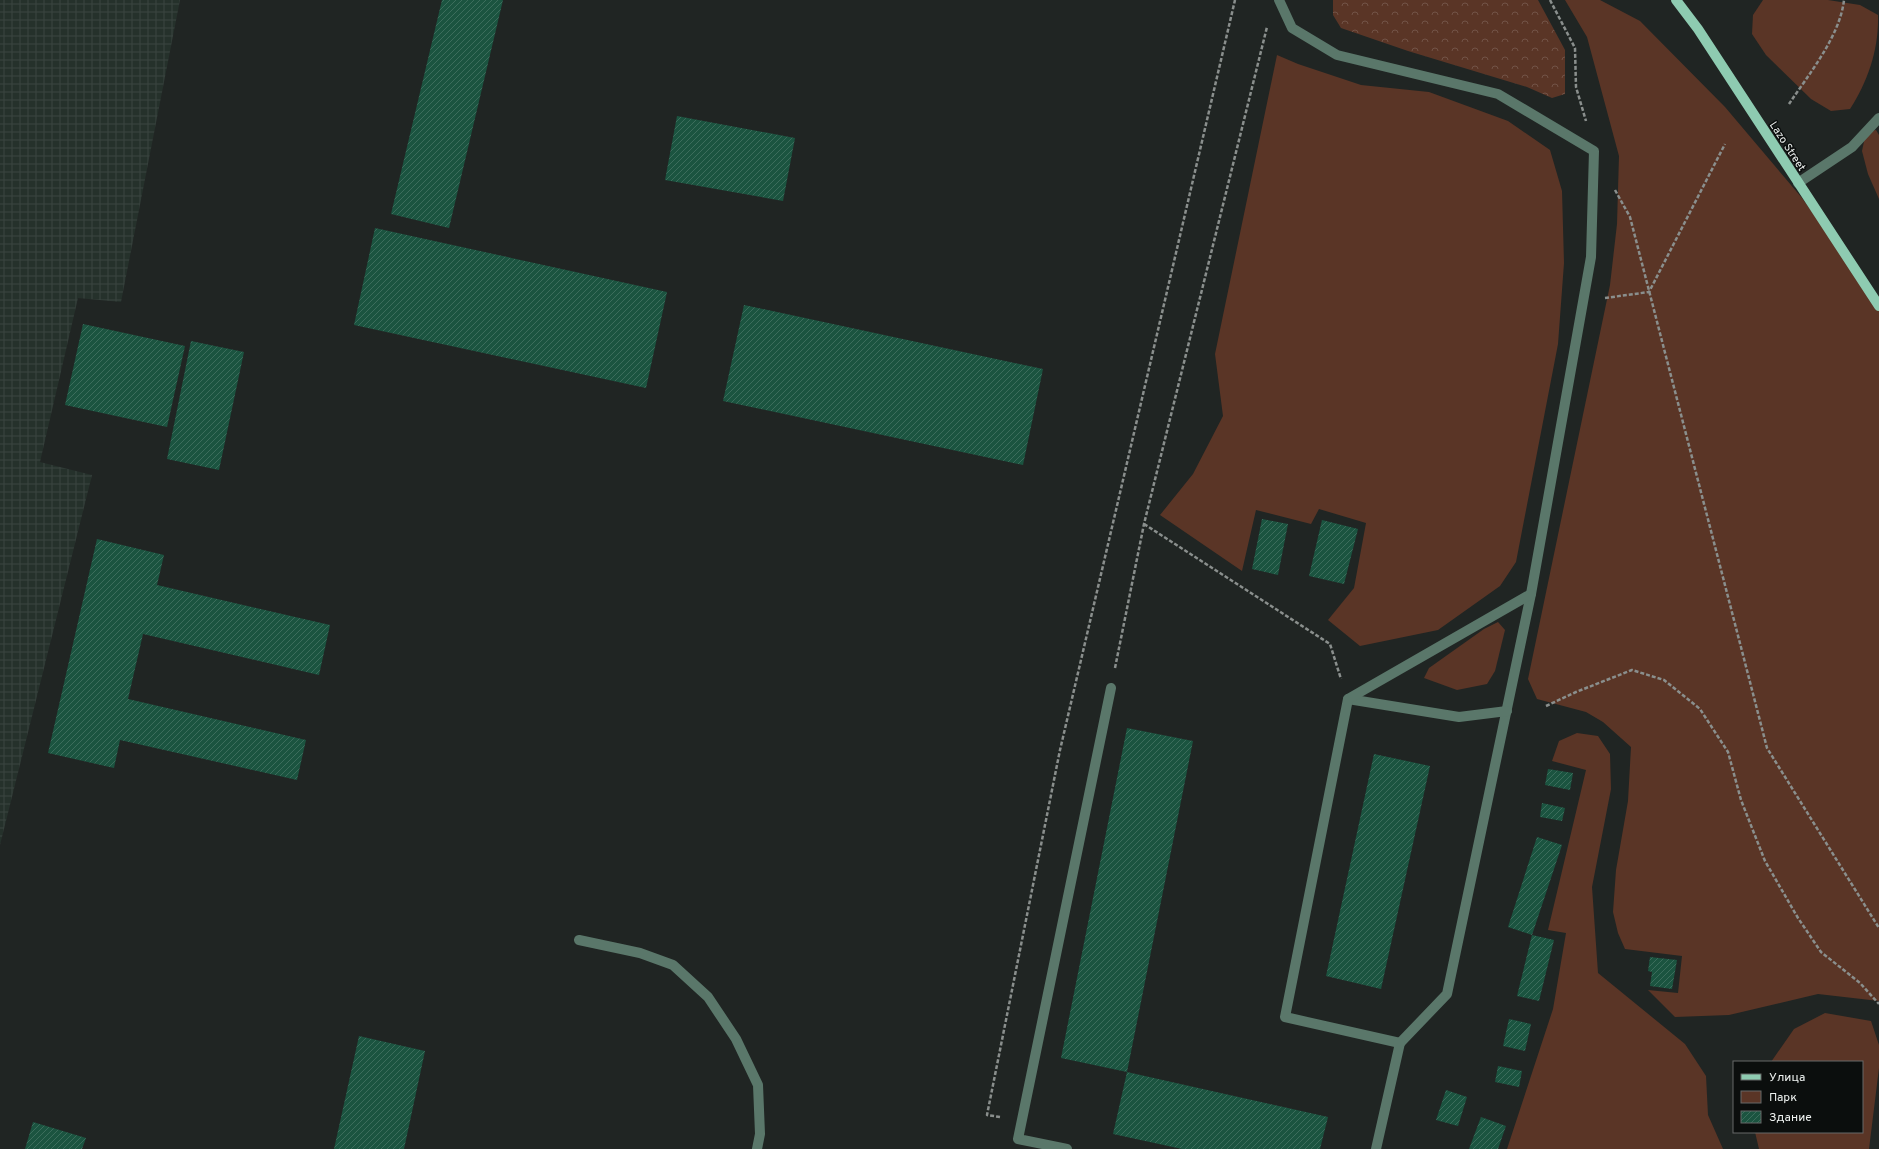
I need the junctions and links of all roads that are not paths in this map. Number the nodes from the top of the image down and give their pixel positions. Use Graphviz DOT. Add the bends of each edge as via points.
graph roads {
  1 [pos="1279,0"];
  2 [pos="1676,0"];
  3 [pos="1879,118"];
  4 [pos="1798,183"];
  5 [pos="1879,306"];
  6 [pos="1531,594"];
  7 [pos="1111,688"];
  8 [pos="1348,699"];
  9 [pos="1507,711"];
  10 [pos="579,940"];
  11 [pos="1400,1043"];
  12 [pos="757,1149"];
  13 [pos="1067,1149"];
  14 [pos="1376,1149"];
  1 -- 6 [label="lane" via="1292,28 1337,55 1498,94 1594,151 1591,257"];
  2 -- 4 [label="main road, Lazo Street" via="1698,28"];
  3 -- 4 [label="lane" via="1852,147"];
  4 -- 5 [label="main road, Lazo Street"];
  6 -- 8 [label="lane"];
  6 -- 9 [label="lane"];
  7 -- 13 [label="lane" via="1018,1139"];
  8 -- 9 [label="lane" via="1459,717"];
  8 -- 11 [label="lane" via="1285,1018"];
  9 -- 11 [label="lane" via="1447,994"];
  10 -- 12 [label="lane" via="640,953 672,965 708,997 736,1039 758,1085 760,1134"];
  11 -- 14 [label="lane"];
}
